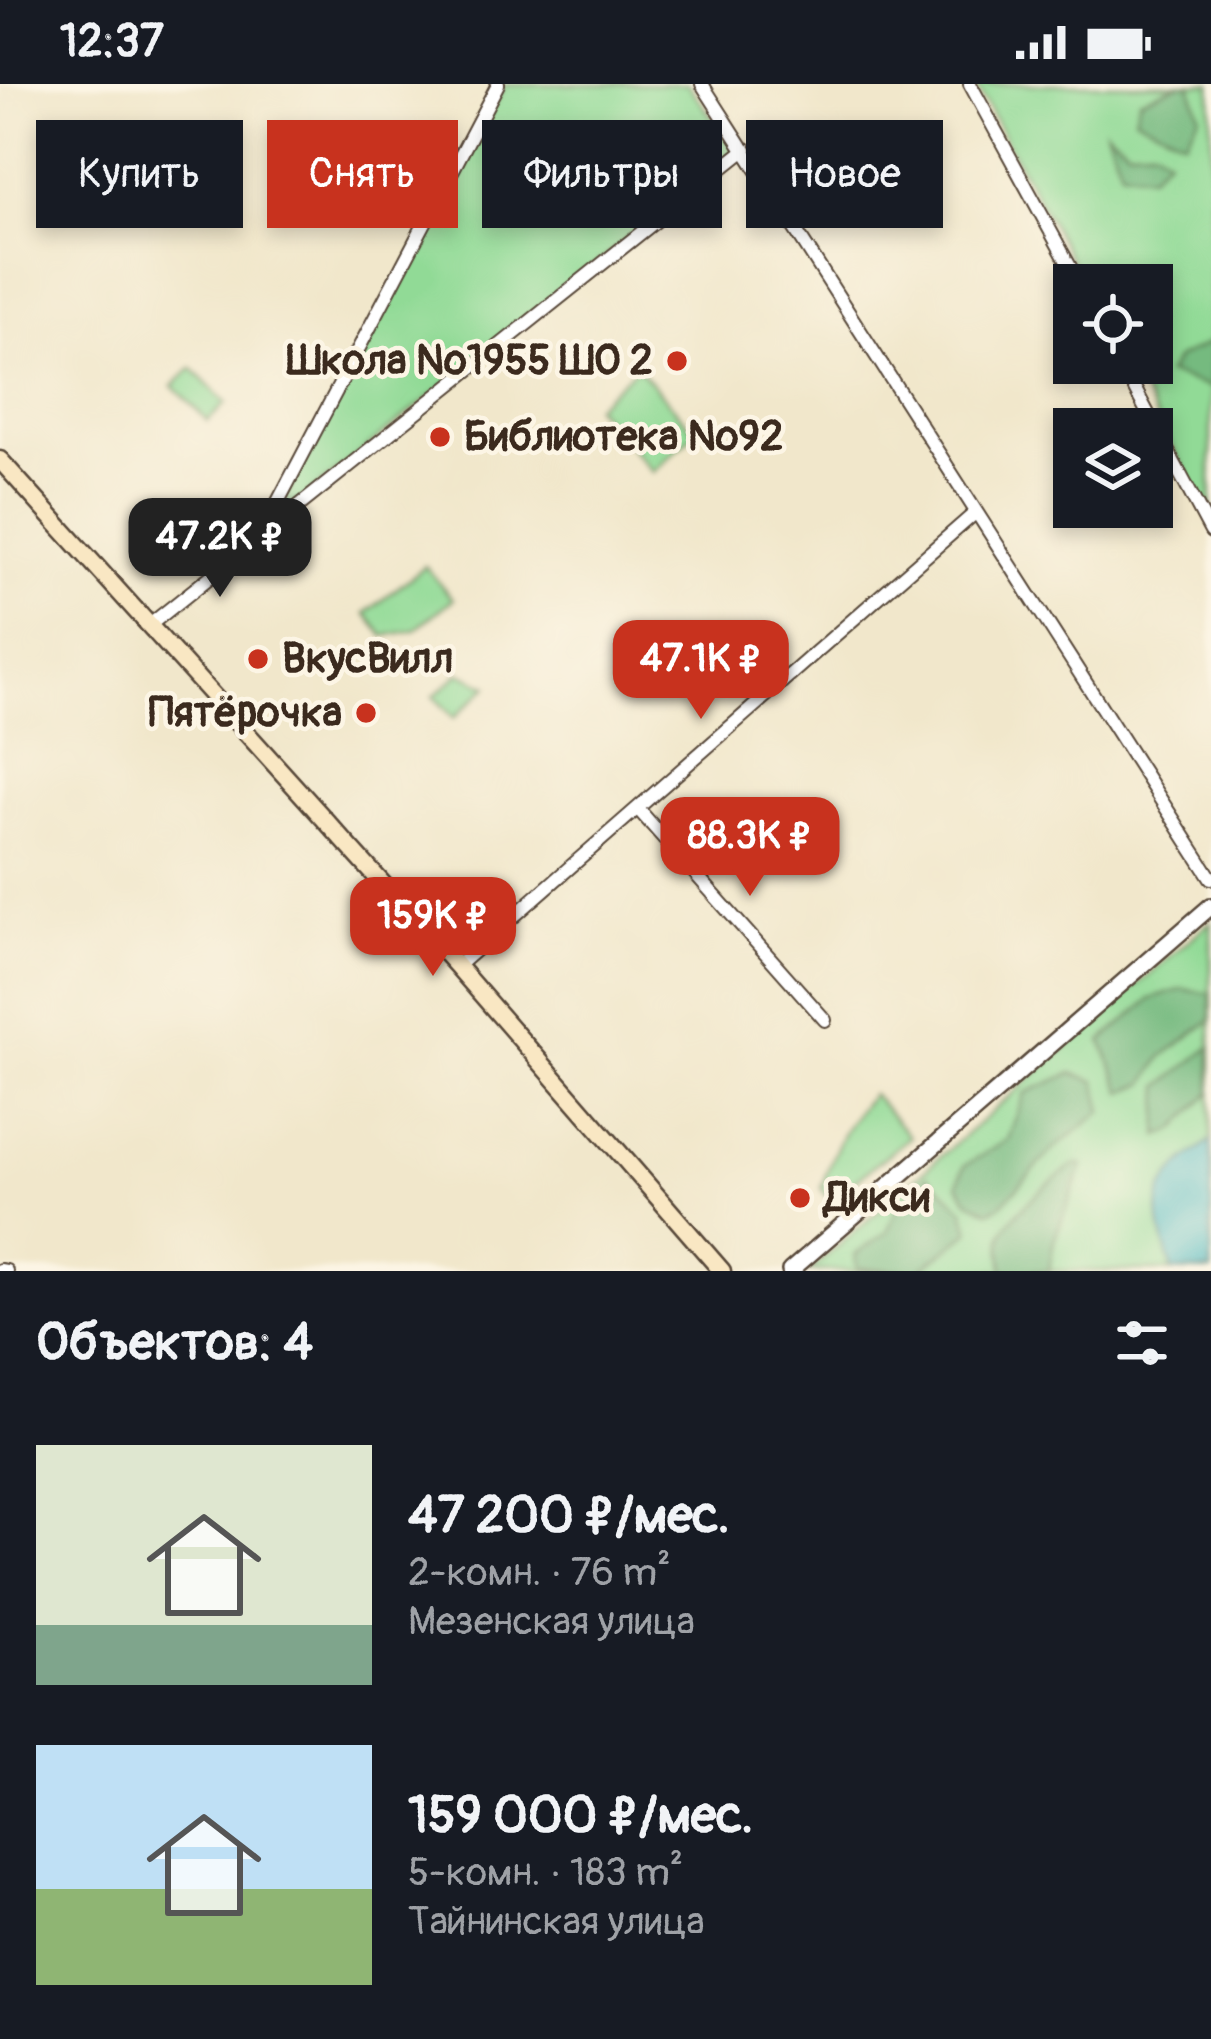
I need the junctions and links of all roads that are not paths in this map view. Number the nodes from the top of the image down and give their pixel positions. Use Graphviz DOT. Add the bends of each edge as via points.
graph roads {
  1 [pos="498,84"];
  2 [pos="702,84"];
  3 [pos="970,84"];
  4 [pos="746,149"];
  5 [pos="796,228"];
  6 [pos="1069,264"];
  7 [pos="1132,384"];
  8 [pos="0,460"];
  9 [pos="975,513"];
  10 [pos="1211,532"];
  11 [pos="259,538"];
  12 [pos="152,624"];
  13 [pos="638,809"];
  14 [pos="1211,878"];
  15 [pos="1211,906"];
  16 [pos="457,966"];
  17 [pos="825,1020"];
  18 [pos="722,1271"];
  19 [pos="790,1271"];
  1 -- 11 [label="street"];
  2 -- 4 [label="street"];
  3 -- 6 [label="street"];
  4 -- 11 [label="street"];
  5 -- 9 [label="street"];
  7 -- 10 [label="street"];
  8 -- 12 [label="main road"];
  9 -- 13 [label="street"];
  9 -- 14 [label="street"];
  11 -- 12 [label="street"];
  12 -- 16 [label="main road"];
  13 -- 16 [label="street"];
  13 -- 17 [label="street"];
  15 -- 19 [label="street"];
  16 -- 18 [label="main road"];
}
